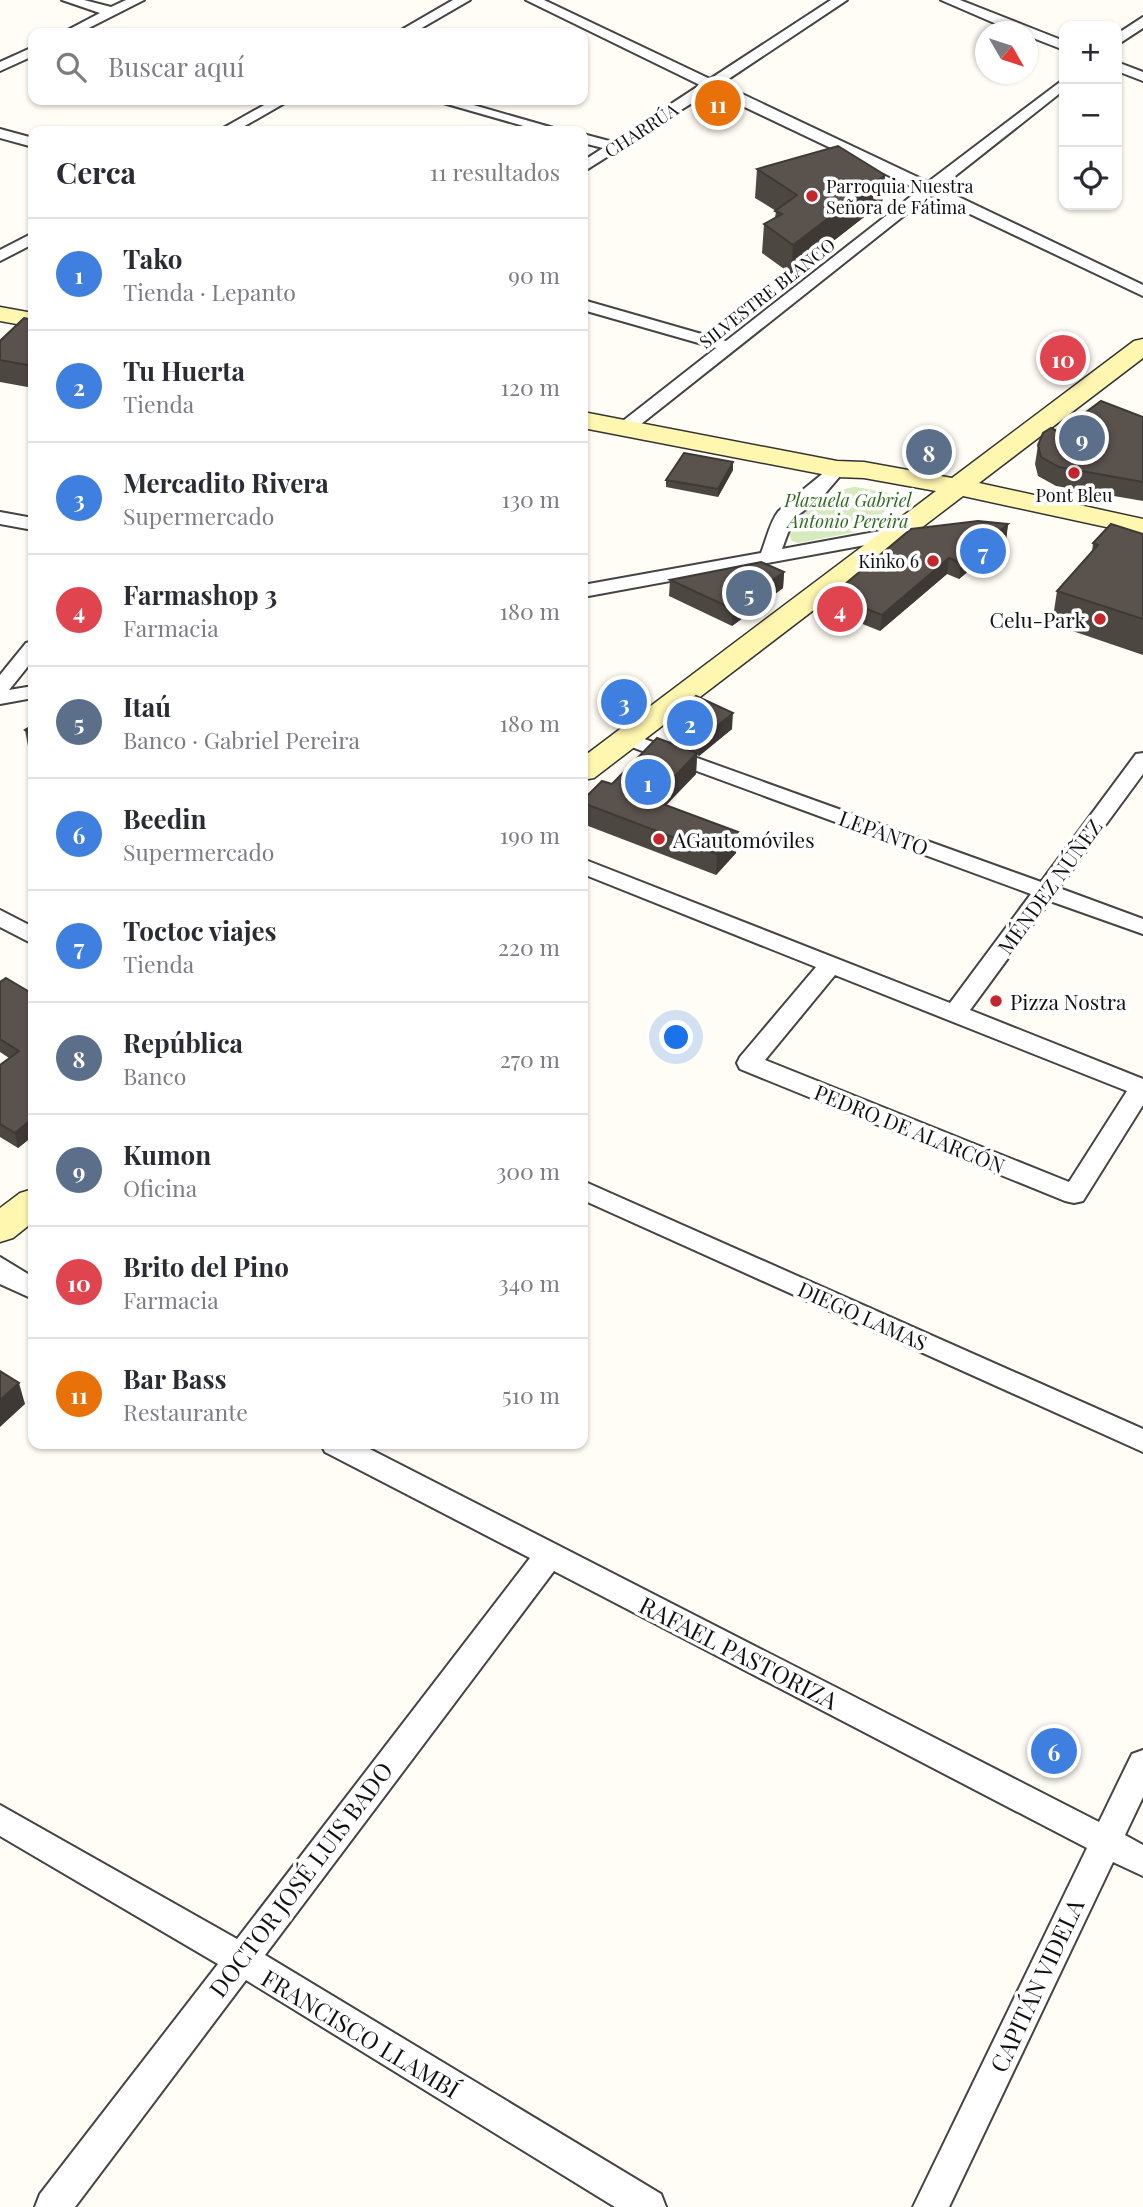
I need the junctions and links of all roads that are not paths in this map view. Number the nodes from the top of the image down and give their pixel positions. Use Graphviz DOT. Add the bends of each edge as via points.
graph roads {
  1 [pos="69,0"];
  2 [pos="137,0"];
  3 [pos="463,0"];
  4 [pos="533,0"];
  5 [pos="839,0"];
  6 [pos="948,0"];
  7 [pos="113,12"];
  8 [pos="1143,21"];
  9 [pos="79,28"];
  10 [pos="412,28"];
  11 [pos="1122,37"];
  12 [pos="1059,44"];
  13 [pos="28,53"];
  14 [pos="0,67"];
  15 [pos="1122,68"];
  16 [pos="1143,77"];
  17 [pos="710,84"];
  18 [pos="1063,84"];
  19 [pos="274,105"];
  20 [pos="459,105"];
  21 [pos="234,126"];
  22 [pos="537,126"];
  23 [pos="0,134"];
  24 [pos="588,139"];
  25 [pos="28,142"];
  26 [pos="614,147"];
  27 [pos="588,165"];
  28 [pos="930,190"];
  29 [pos="28,241"];
  30 [pos="0,256"];
  31 [pos="1143,291"];
  32 [pos="588,306"];
  33 [pos="0,314"];
  34 [pos="28,319"];
  35 [pos="1143,346"];
  36 [pos="729,347"];
  37 [pos="588,421"];
  38 [pos="625,428"];
  39 [pos="995,459"];
  40 [pos="837,469"];
  41 [pos="952,493"];
  42 [pos="1038,503"];
  43 [pos="1070,514"];
  44 [pos="0,518"];
  45 [pos="28,523"];
  46 [pos="1143,527"];
  47 [pos="891,535"];
  48 [pos="769,557"];
  49 [pos="588,590"];
  50 [pos="28,653"];
  51 [pos="0,688"];
  52 [pos="28,693"];
  53 [pos="0,698"];
  54 [pos="625,738"];
  55 [pos="1141,766"];
  56 [pos="588,767"];
  57 [pos="588,868"];
  58 [pos="1045,890"];
  59 [pos="0,917"];
  60 [pos="1143,927"];
  61 [pos="28,934"];
  62 [pos="831,964"];
  63 [pos="955,1013"];
  64 [pos="1142,1088"];
  65 [pos="588,1192"];
  66 [pos="28,1206"];
  67 [pos="0,1228"];
  68 [pos="0,1267"];
  69 [pos="28,1286"];
  70 [pos="1143,1441"];
  71 [pos="345,1449"];
  72 [pos="550,1554"];
  73 [pos="1143,1764"];
  74 [pos="0,1819"];
  75 [pos="1104,1841"];
  76 [pos="1143,1861"];
  77 [pos="239,1958"];
  78 [pos="53,2207"];
  79 [pos="648,2207"];
  80 [pos="931,2207"];
  1 -- 7 [label="street"];
  2 -- 7 [label="street"];
  3 -- 10 [label="street"];
  4 -- 17 [label="street"];
  5 -- 17 [label="street, CHARRÚA"];
  6 -- 12 [label="street"];
  7 -- 9 [label="street"];
  8 -- 11 [label="street"];
  13 -- 14 [label="street"];
  15 -- 16 [label="street"];
  17 -- 26 [label="street, CHARRÚA"];
  17 -- 28 [label="street"];
  18 -- 28 [label="street, SILVESTRE BLANCO"];
  19 -- 21 [label="street"];
  20 -- 22 [label="street"];
  23 -- 25 [label="street"];
  24 -- 26 [label="street"];
  26 -- 27 [label="street, CHARRÚA"];
  28 -- 31 [label="street"];
  28 -- 36 [label="street, SILVESTRE BLANCO"];
  29 -- 30 [label="street"];
  32 -- 36 [label="street"];
  33 -- 34 [label="main road"];
  35 -- 39 [label="main road"];
  36 -- 38 [label="street, SILVESTRE BLANCO"];
  37 -- 38 [label="main road"];
  38 -- 40 [label="main road"];
  39 -- 41 [label="main road"];
  39 -- 42 [label="main road"];
  40 -- 41 [label="main road" via="859,479"];
  40 -- 48 [label="street" via="785,516"];
  41 -- 42 [label="main road"];
  41 -- 43 [label="main road" via="1032,513"];
  41 -- 47 [label="main road"];
  42 -- 43 [label="main road"];
  43 -- 46 [label="main road"];
  44 -- 45 [label="street"];
  47 -- 48 [label="street"];
  47 -- 54 [label="main road"];
  48 -- 49 [label="street"];
  50 -- 51 [label="street"];
  52 -- 53 [label="street"];
  54 -- 56 [label="main road"];
  54 -- 58 [label="street, LEPANTO"];
  55 -- 58 [label="street, MÉNDEZ NÚÑEZ"];
  57 -- 62 [label="street, PEDRO DE ALARCÓN"];
  58 -- 60 [label="street, LEPANTO"];
  58 -- 63 [label="street, MÉNDEZ NÚÑEZ"];
  59 -- 61 [label="street"];
  62 -- 63 [label="street, PEDRO DE ALARCÓN"];
  62 -- 64 [label="street, PEDRO DE ALARCÓN" via="749,1063 1074,1194"];
  63 -- 64 [label="street, PEDRO DE ALARCÓN"];
  65 -- 70 [label="street, DIEGO LAMAS"];
  66 -- 67 [label="main road"];
  68 -- 69 [label="street" via="5,1275"];
  71 -- 72 [label="street, RAFAEL PASTORIZA"];
  72 -- 75 [label="street, RAFAEL PASTORIZA"];
  72 -- 77 [label="street, DOCTOR JOSÉ LUIS BADO"];
  73 -- 75 [label="street, CAPITÁN VIDELA"];
  74 -- 77 [label="street, FRANCISCO LLAMBÍ"];
  75 -- 76 [label="street, RAFAEL PASTORIZA"];
  75 -- 80 [label="street, CAPITÁN VIDELA"];
  77 -- 78 [label="street, DOCTOR JOSÉ LUIS BADO"];
  77 -- 79 [label="street, FRANCISCO LLAMBÍ"];
}
